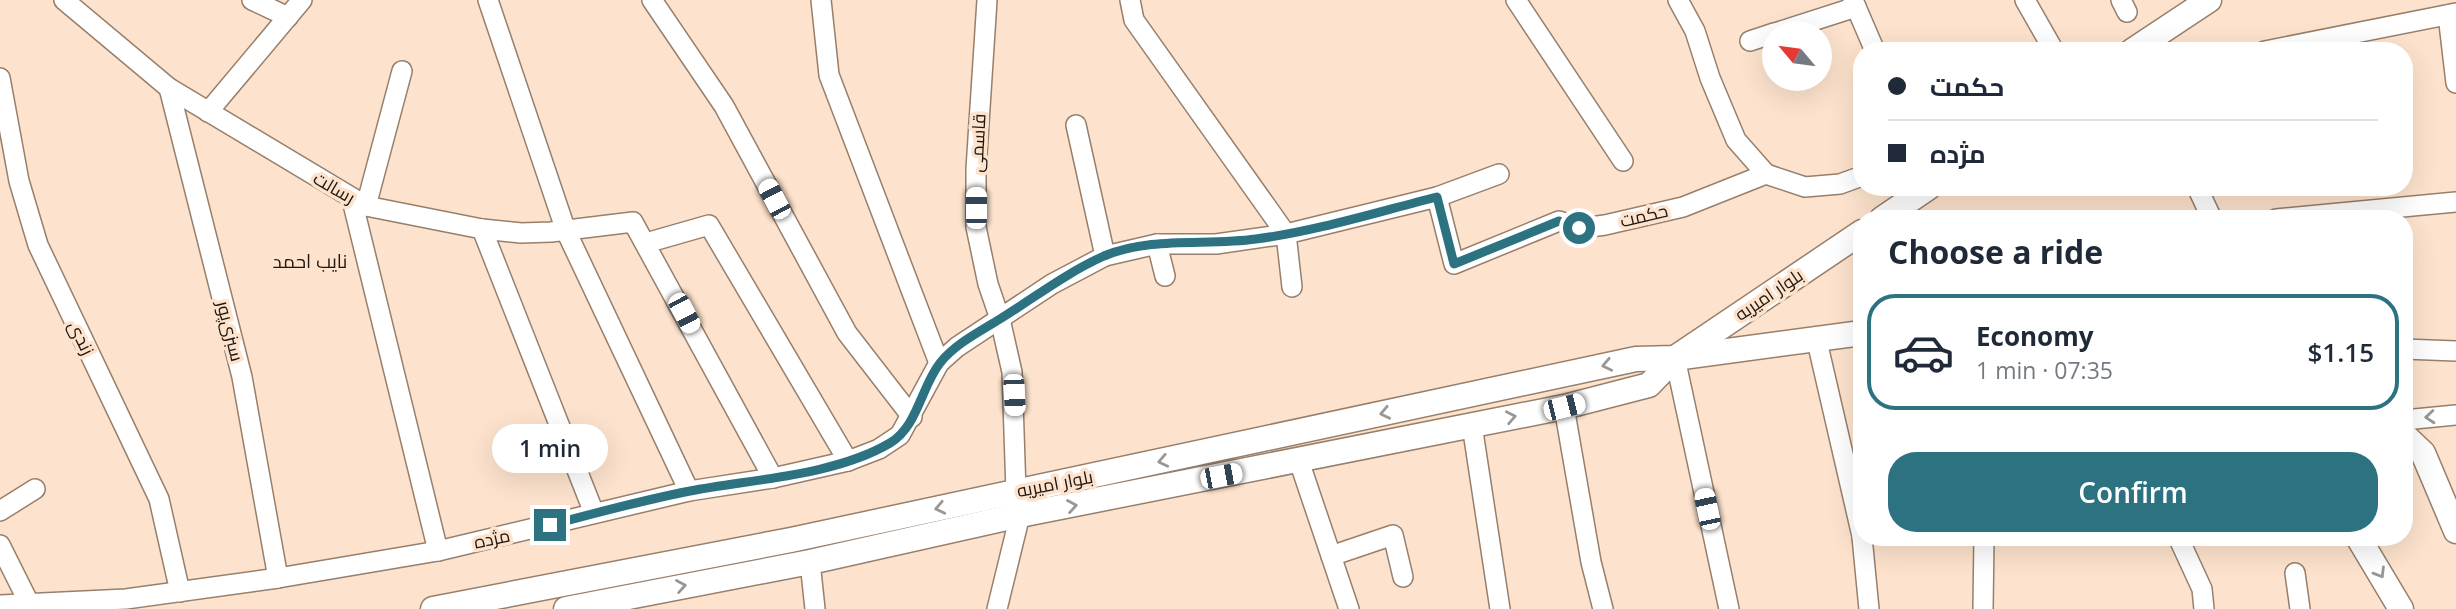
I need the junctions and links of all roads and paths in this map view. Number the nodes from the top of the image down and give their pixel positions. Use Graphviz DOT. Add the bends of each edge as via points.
graph roads {
  1 [pos="64,0"];
  2 [pos="253,0"];
  3 [pos="302,0"];
  4 [pos="488,0"];
  5 [pos="652,0"];
  6 [pos="821,0"];
  7 [pos="987,0"];
  8 [pos="1130,0"];
  9 [pos="1517,0"];
  10 [pos="1678,0"];
  11 [pos="2025,0"];
  12 [pos="2208,0"];
  13 [pos="1854,4"];
  14 [pos="2452,14"];
  15 [pos="288,18"];
  16 [pos="1808,21"];
  17 [pos="1762,37"];
  18 [pos="1750,41"];
  19 [pos="1871,42"];
  20 [pos="2049,42"];
  21 [pos="2146,42"];
  22 [pos="2326,42"];
  23 [pos="402,71"];
  24 [pos="0,78"];
  25 [pos="2456,83"];
  26 [pos="169,88"];
  27 [pos="208,113"];
  28 [pos="1076,125"];
  29 [pos="1623,161"];
  30 [pos="1499,174"];
  31 [pos="1766,174"];
  32 [pos="1853,179"];
  33 [pos="1916,196"];
  34 [pos="1437,197"];
  35 [pos="2456,202"];
  36 [pos="359,203"];
  37 [pos="1895,210"];
  38 [pos="2371,210"];
  39 [pos="482,229"];
  40 [pos="566,230"];
  41 [pos="1286,234"];
  42 [pos="1853,238"];
  43 [pos="646,243"];
  44 [pos="1157,244"];
  45 [pos="1105,256"];
  46 [pos="1165,276"];
  47 [pos="1292,287"];
  48 [pos="1000,319"];
  49 [pos="1853,334"];
  50 [pos="1816,337"];
  51 [pos="2413,349"];
  52 [pos="2456,351"];
  53 [pos="1675,358"];
  54 [pos="939,363"];
  55 [pos="1564,407"];
  56 [pos="2456,415"];
  57 [pos="912,417"];
  58 [pos="2413,418"];
  59 [pos="1472,425"];
  60 [pos="2413,444"];
  61 [pos="2413,458"];
  62 [pos="848,461"];
  63 [pos="1299,461"];
  64 [pos="2431,473"];
  65 [pos="773,478"];
  66 [pos="35,489"];
  67 [pos="689,491"];
  68 [pos="1853,497"];
  69 [pos="1018,504"];
  70 [pos="0,511"];
  71 [pos="594,513"];
  72 [pos="2454,520"];
  73 [pos="0,545"];
  74 [pos="1863,546"];
  75 [pos="1984,546"];
  76 [pos="2182,546"];
  77 [pos="2363,546"];
  78 [pos="438,551"];
  79 [pos="1331,556"];
  80 [pos="810,562"];
  81 [pos="2295,573"];
  82 [pos="1403,577"];
  83 [pos="278,578"];
  84 [pos="180,592"];
  85 [pos="644,601"];
  86 [pos="0,605"];
  87 [pos="30,605"];
  88 [pos="433,609"];
  89 [pos="566,609"];
  90 [pos="815,609"];
  91 [pos="997,609"];
  92 [pos="1349,609"];
  93 [pos="1500,609"];
  94 [pos="1603,609"];
  95 [pos="1729,609"];
  96 [pos="1869,609"];
  97 [pos="1983,609"];
  98 [pos="2204,609"];
  99 [pos="2300,609"];
  100 [pos="2401,609"];
  1 -- 26 [label="street, رسالت"];
  2 -- 15 [label="street"];
  3 -- 15 [label="street"];
  4 -- 40 [label="street"];
  5 -- 57 [label="street" via="724,106 847,334"];
  6 -- 54 [label="street" via="830,75"];
  7 -- 48 [label="street, قاسمی" via="976,227"];
  8 -- 41 [label="street" via="1133,20"];
  9 -- 29 [label="street"];
  10 -- 31 [label="street" via="1695,31 1736,141"];
  11 -- 20 [label="street"];
  12 -- 21 [label="street"];
  13 -- 16 [label="street"];
  13 -- 19 [label="street"];
  14 -- 22 [label="street"];
  14 -- 25 [label="street"];
  15 -- 27 [label="street"];
  17 -- 18 [label="street"];
  23 -- 36 [label="street"];
  24 -- 84 [label="street, زندی" via="19,181 38,244 159,499"];
  26 -- 27 [label="street, رسالت"];
  26 -- 83 [label="street, سبزی‌پور" via="242,377"];
  27 -- 36 [label="street, رسالت"];
  28 -- 45 [label="street"];
  30 -- 34 [label="street, مژده"];
  31 -- 32 [label="street" via="1805,187"];
  31 -- 34 [label="street, حکمت" via="1683,207 1605,225 1583,228 1559,221 1454,264"];
  33 -- 37 [label="street"];
  34 -- 41 [label="street, مژده"];
  35 -- 38 [label="street"];
  36 -- 39 [label="street, رسالت"];
  36 -- 78 [label="street"];
  39 -- 40 [label="street, رسالت"];
  39 -- 71 [label="street"];
  40 -- 43 [label="street, رسالت" via="633,222"];
  40 -- 67 [label="street"];
  41 -- 44 [label="street, مژده" via="1216,244"];
  41 -- 47 [label="street"];
  42 -- 53 [label="street, بلوار امیریه"];
  43 -- 62 [label="street" via="709,225"];
  43 -- 65 [label="street"];
  44 -- 45 [label="street, مژده"];
  44 -- 46 [label="street"];
  45 -- 48 [label="street, مژده"];
  48 -- 54 [label="street, مژده"];
  48 -- 69 [label="street, قاسمی" via="1013,372"];
  49 -- 50 [label="street"];
  50 -- 53 [label="street"];
  50 -- 68 [label="street"];
  51 -- 52 [label="street"];
  53 -- 55 [label="street, بلوار امیریه" via="1649,385"];
  53 -- 69 [label="street, بلوار امیریه, one-way" via="1636,359"];
  53 -- 95 [label="street"];
  54 -- 57 [label="street, مژده"];
  59 -- 55 [label="street, بلوار امیریه, one-way"];
  55 -- 94 [label="street"];
  56 -- 58 [label="street, one-way"];
  57 -- 62 [label="street, مژده" via="893,441"];
  59 -- 63 [label="street, بلوار امیریه"];
  59 -- 93 [label="street"];
  60 -- 64 [label="street" via="2423,453"];
  61 -- 64 [label="street"];
  62 -- 65 [label="street, مژده"];
  69 -- 63 [label="street, بلوار امیریه, one-way"];
  63 -- 79 [label="street"];
  64 -- 72 [label="street"];
  65 -- 67 [label="street, مژده"];
  66 -- 70 [label="street"];
  67 -- 71 [label="street, مژده"];
  69 -- 80 [label="street, بلوار امیریه"];
  69 -- 88 [label="street, بلوار امیریه, one-way" via="791,540"];
  69 -- 91 [label="street, قاسمی"];
  71 -- 78 [label="street, مژده"];
  73 -- 87 [label="street"];
  74 -- 96 [label="street"];
  75 -- 97 [label="street"];
  76 -- 98 [label="street" via="2202,589"];
  77 -- 100 [label="street, one-way"];
  78 -- 83 [label="street, مژده"];
  79 -- 82 [label="street" via="1393,535"];
  79 -- 92 [label="street"];
  85 -- 80 [label="street, بلوار امیریه, one-way"];
  80 -- 90 [label="street"];
  81 -- 99 [label="street"];
  83 -- 84 [label="street, مژده"];
  84 -- 87 [label="street, مژده"];
  85 -- 89 [label="street, بلوار امیریه"];
  86 -- 87 [label="street, مژده"];
}
